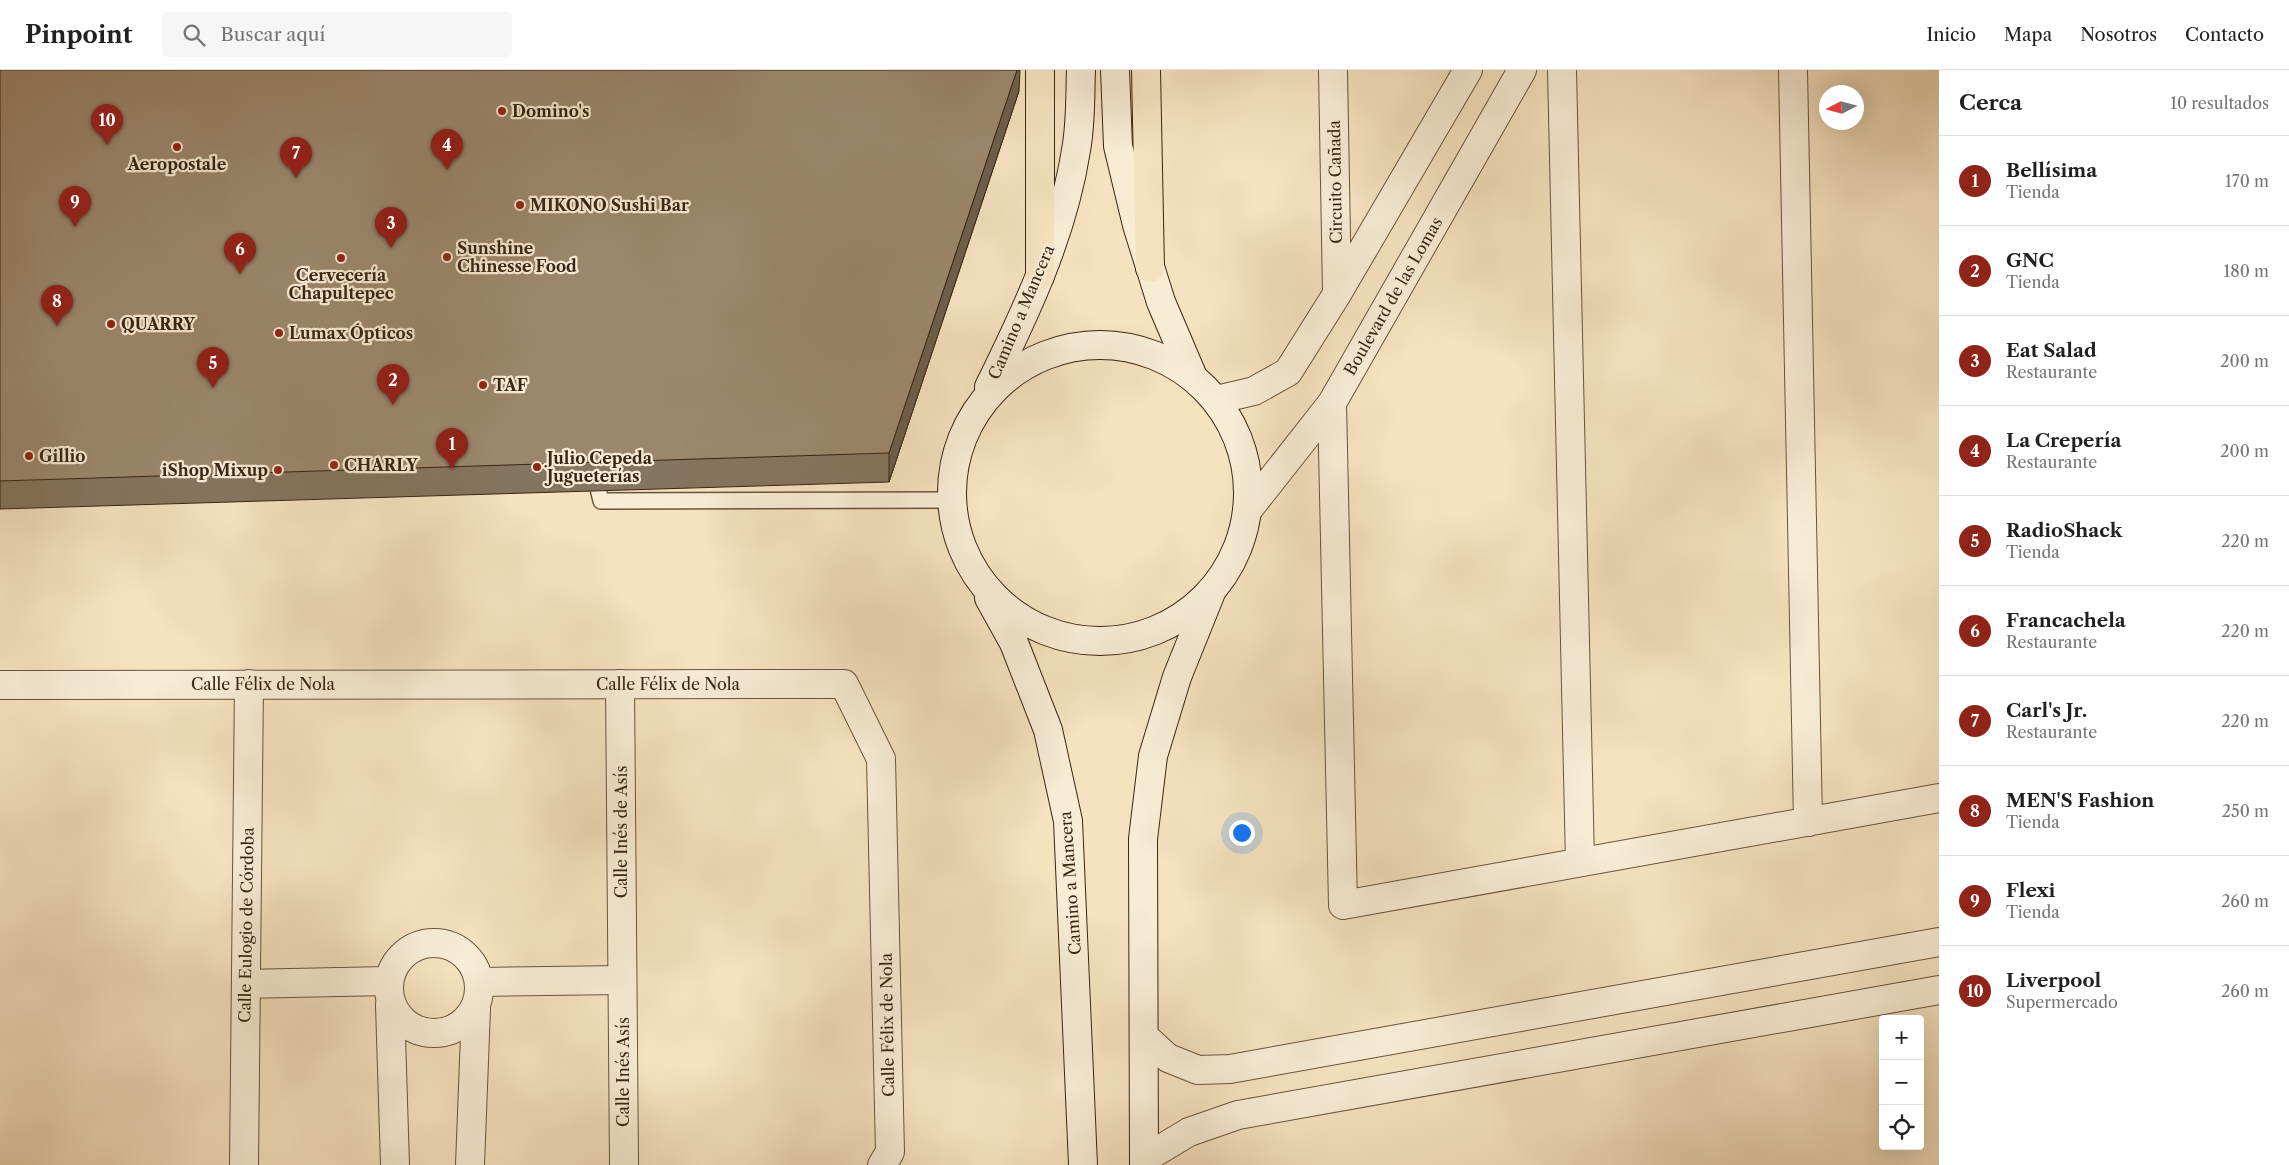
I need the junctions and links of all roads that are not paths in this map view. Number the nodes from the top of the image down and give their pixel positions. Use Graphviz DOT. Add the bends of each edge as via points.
graph roads {
  1 [pos="1040,70"];
  2 [pos="1081,70"];
  3 [pos="1115,70"];
  4 [pos="1146,70"];
  5 [pos="1333,70"];
  6 [pos="1468,70"];
  7 [pos="1522,70"];
  8 [pos="1562,70"];
  9 [pos="1793,70"];
  10 [pos="1150,268"];
  11 [pos="1040,276"];
  12 [pos="1337,294"];
  13 [pos="1193,377"];
  14 [pos="1216,400"];
  15 [pos="1332,403"];
  16 [pos="980,404"];
  17 [pos="590,453"];
  18 [pos="952,500"];
  19 [pos="1247,511"];
  20 [pos="968,562"];
  21 [pos="1211,592"];
  22 [pos="249,684"];
  23 [pos="620,684"];
  24 [pos="0,685"];
  25 [pos="1939,798"];
  26 [pos="1808,822"];
  27 [pos="1580,862"];
  28 [pos="1939,942"];
  29 [pos="622,980"];
  30 [pos="480,982"];
  31 [pos="246,984"];
  32 [pos="1939,990"];
  33 [pos="389,993"];
  34 [pos="476,1009"];
  35 [pos="1145,1037"];
  36 [pos="1083,1153"];
  37 [pos="1144,1162"];
  38 [pos="244,1165"];
  39 [pos="395,1165"];
  40 [pos="470,1165"];
  41 [pos="624,1165"];
  42 [pos="882,1165"];
  43 [pos="1072,1165"];
  1 -- 11 [label="highway"];
  2 -- 11 [label="street, Camino a Mancera" via="1077,150 1061,214"];
  3 -- 10 [label="street" via="1118,146"];
  4 -- 10 [label="highway"];
  5 -- 12 [label="street, Circuito Cañada"];
  6 -- 12 [label="street"];
  7 -- 15 [label="street, Boulevard de las Lomas"];
  8 -- 27 [label="street"];
  9 -- 26 [label="street"];
  10 -- 13 [label="street"];
  11 -- 16 [label="street, Camino a Mancera"];
  12 -- 14 [label="street" via="1288,372 1254,392"];
  13 -- 14 [label="street"];
  13 -- 16 [label="street" via="1151,353 1104,344 1086,346 1057,350 1014,371"];
  14 -- 19 [label="street" via="1237,436 1247,476"];
  15 -- 19 [label="street, Boulevard de las Lomas"];
  15 -- 27 [label="street" via="1343,905"];
  16 -- 18 [label="street, Camino a Mancera" via="956,454"];
  17 -- 18 [label="lane" via="600,501"];
  18 -- 20 [label="street, Camino a Mancera" via="954,524"];
  19 -- 21 [label="street" via="1234,557"];
  20 -- 21 [label="street" via="997,600 1036,627 1082,641 1130,639 1174,622"];
  20 -- 36 [label="street, Camino a Mancera" via="1014,643 1048,730 1068,821"];
  21 -- 35 [label="street" via="1177,677 1153,756 1143,839"];
  22 -- 23 [label="street, Calle Félix de Nola"];
  22 -- 24 [label="street, Calle Félix de Nola"];
  22 -- 31 [label="street, Calle Eulogio de Córdoba"];
  23 -- 29 [label="street, Calle Inés de Asís"];
  23 -- 42 [label="street, Calle Félix de Nola" via="844,684 881,758 890,1152"];
  25 -- 26 [label="street"];
  26 -- 27 [label="street"];
  28 -- 35 [label="street" via="1230,1069 1198,1070 1168,1058"];
  29 -- 30 [label="street"];
  29 -- 41 [label="street, Calle Inés Asís"];
  30 -- 33 [label="street" via="471,962 455,947 434,942 413,947 396,961"];
  30 -- 34 [label="street"];
  31 -- 33 [label="street"];
  31 -- 38 [label="street, Calle Eulogio de Córdoba"];
  32 -- 37 [label="street" via="1238,1115 1188,1132"];
  33 -- 34 [label="street" via="407,1026 432,1036 458,1029"];
  33 -- 39 [label="street"];
  34 -- 40 [label="street"];
  35 -- 37 [label="street"];
  36 -- 43 [label="street"];
}
